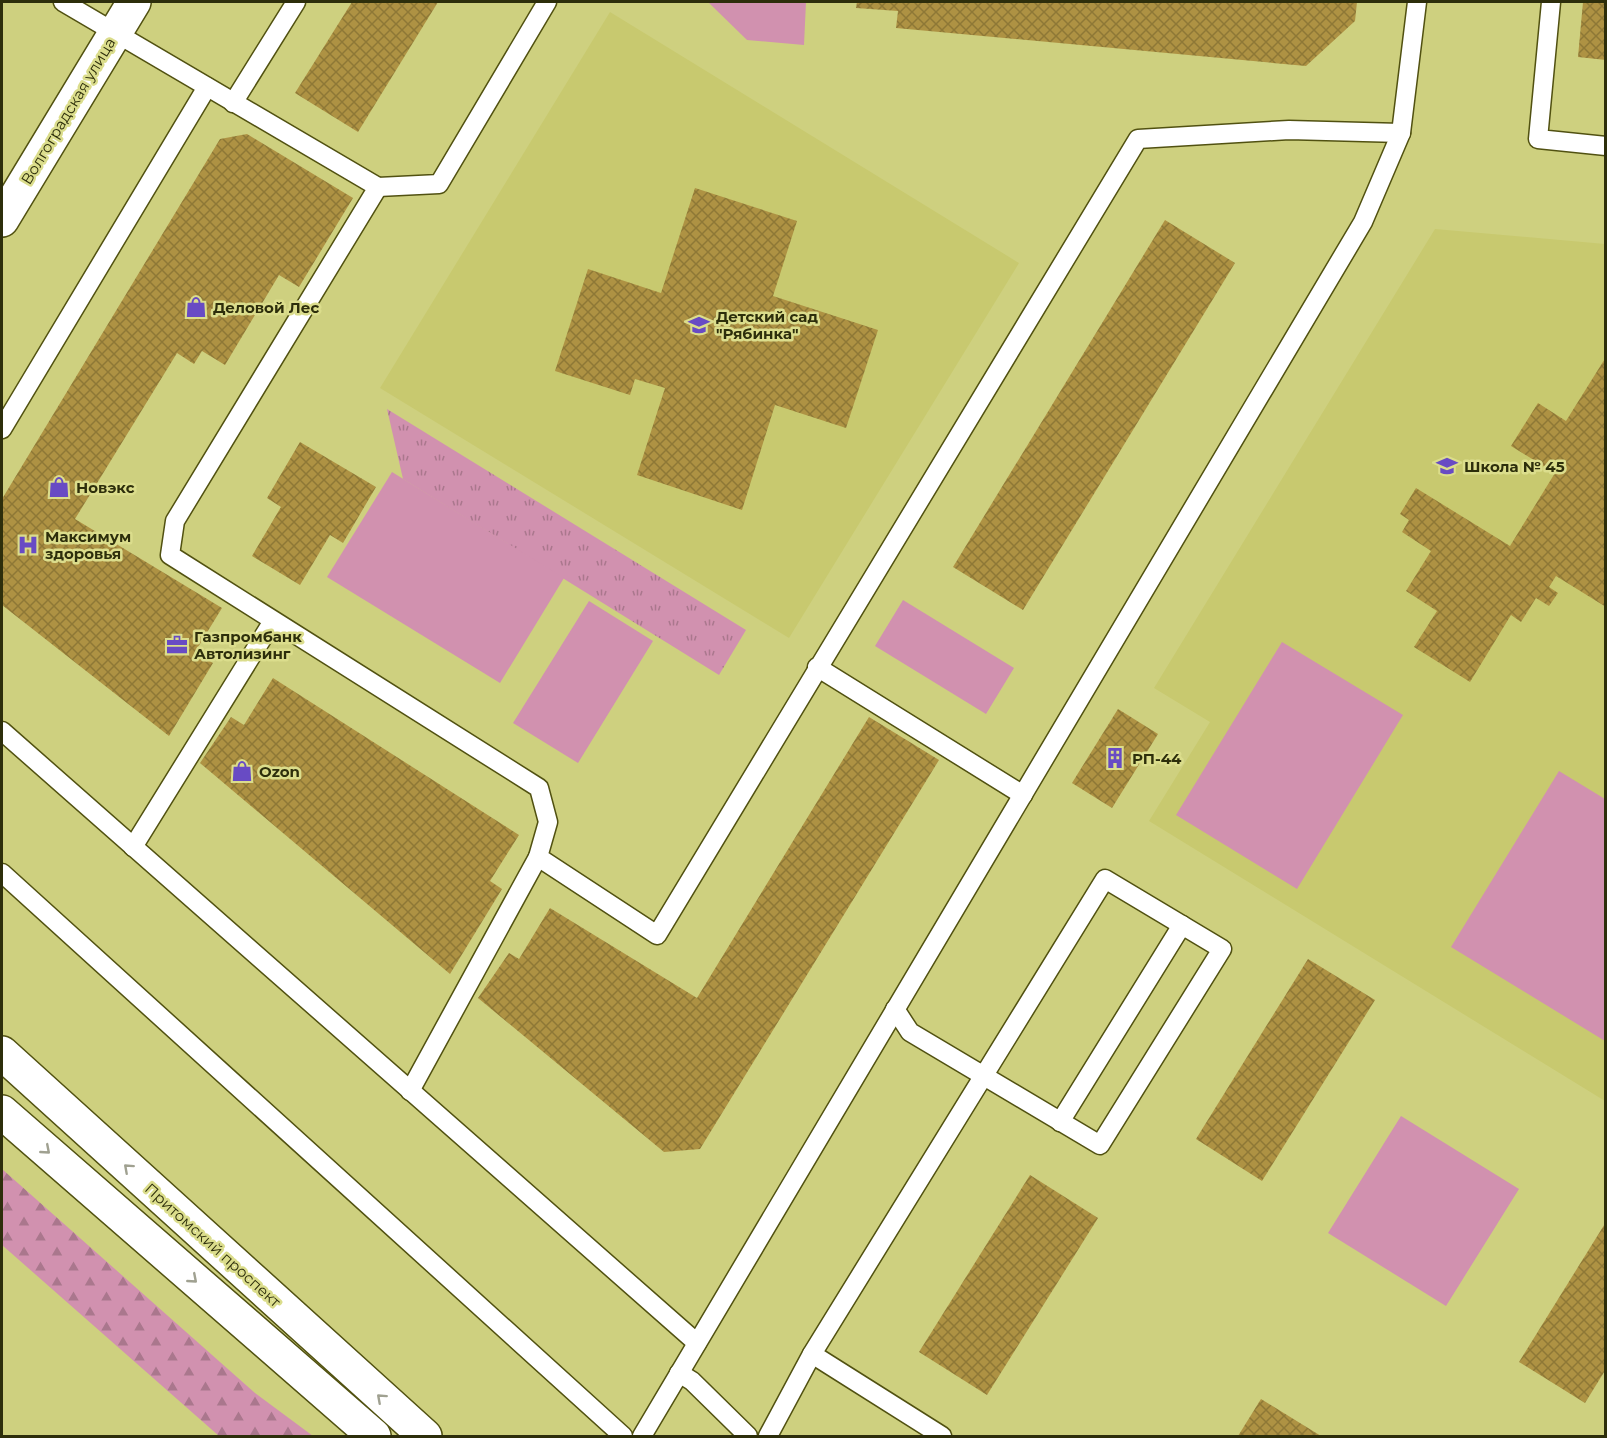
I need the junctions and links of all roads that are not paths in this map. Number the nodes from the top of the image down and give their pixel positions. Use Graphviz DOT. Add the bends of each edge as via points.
graph roads {
  1 [pos="63,2"];
  2 [pos="135,2"];
  3 [pos="296,2"];
  4 [pos="547,2"];
  5 [pos="1417,2"];
  6 [pos="1551,2"];
  7 [pos="116,33"];
  8 [pos="207,87"];
  9 [pos="233,103"];
  10 [pos="1401,133"];
  11 [pos="1605,146"];
  12 [pos="378,187"];
  13 [pos="2,220"];
  14 [pos="2,429"];
  15 [pos="273,621"];
  16 [pos="817,667"];
  17 [pos="2,731"];
  18 [pos="1023,795"];
  19 [pos="133,847"];
  20 [pos="538,857"];
  21 [pos="2,873"];
  22 [pos="1182,925"];
  23 [pos="896,1009"];
  24 [pos="2,1053"];
  25 [pos="984,1077"];
  26 [pos="410,1091"];
  27 [pos="2,1112"];
  28 [pos="1060,1122"];
  29 [pos="697,1343"];
  30 [pos="812,1354"];
  31 [pos="679,1373"];
  32 [pos="374,1437"];
  33 [pos="425,1437"];
  34 [pos="623,1437"];
  35 [pos="642,1437"];
  36 [pos="748,1437"];
  37 [pos="768,1437"];
  38 [pos="942,1437"];
  1 -- 7 [label="lane"];
  2 -- 7 [label="main road, Волгоградская улица"];
  3 -- 9 [label="lane"];
  4 -- 12 [label="lane" via="439,184"];
  5 -- 10 [label="lane"];
  6 -- 11 [label="lane" via="1538,139"];
  7 -- 8 [label="lane"];
  7 -- 13 [label="main road, Волгоградская улица"];
  8 -- 9 [label="lane"];
  8 -- 14 [label="lane"];
  9 -- 12 [label="lane"];
  10 -- 16 [label="lane" via="1289,130 1138,139"];
  10 -- 18 [label="lane" via="1363,222"];
  12 -- 15 [label="lane" via="175,520 170,555"];
  15 -- 19 [label="lane"];
  15 -- 20 [label="lane" via="539,788 548,822"];
  16 -- 18 [label="lane"];
  16 -- 20 [label="lane" via="657,935"];
  17 -- 19 [label="lane"];
  18 -- 23 [label="lane"];
  19 -- 26 [label="lane"];
  20 -- 26 [label="lane"];
  21 -- 34 [label="lane"];
  22 -- 25 [label="lane" via="1105,879"];
  22 -- 28 [label="lane"];
  22 -- 28 [label="lane" via="1222,950 1100,1145"];
  23 -- 25 [label="lane" via="910,1032"];
  23 -- 29 [label="lane"];
  33 -- 24 [label="main road, Притомский проспект, one-way"];
  25 -- 28 [label="lane"];
  25 -- 30 [label="lane"];
  26 -- 29 [label="lane"];
  27 -- 32 [label="main road, one-way"];
  29 -- 31 [label="lane"];
  30 -- 37 [label="lane"];
  30 -- 38 [label="lane"];
  31 -- 35 [label="lane"];
  31 -- 36 [label="lane"];
}
